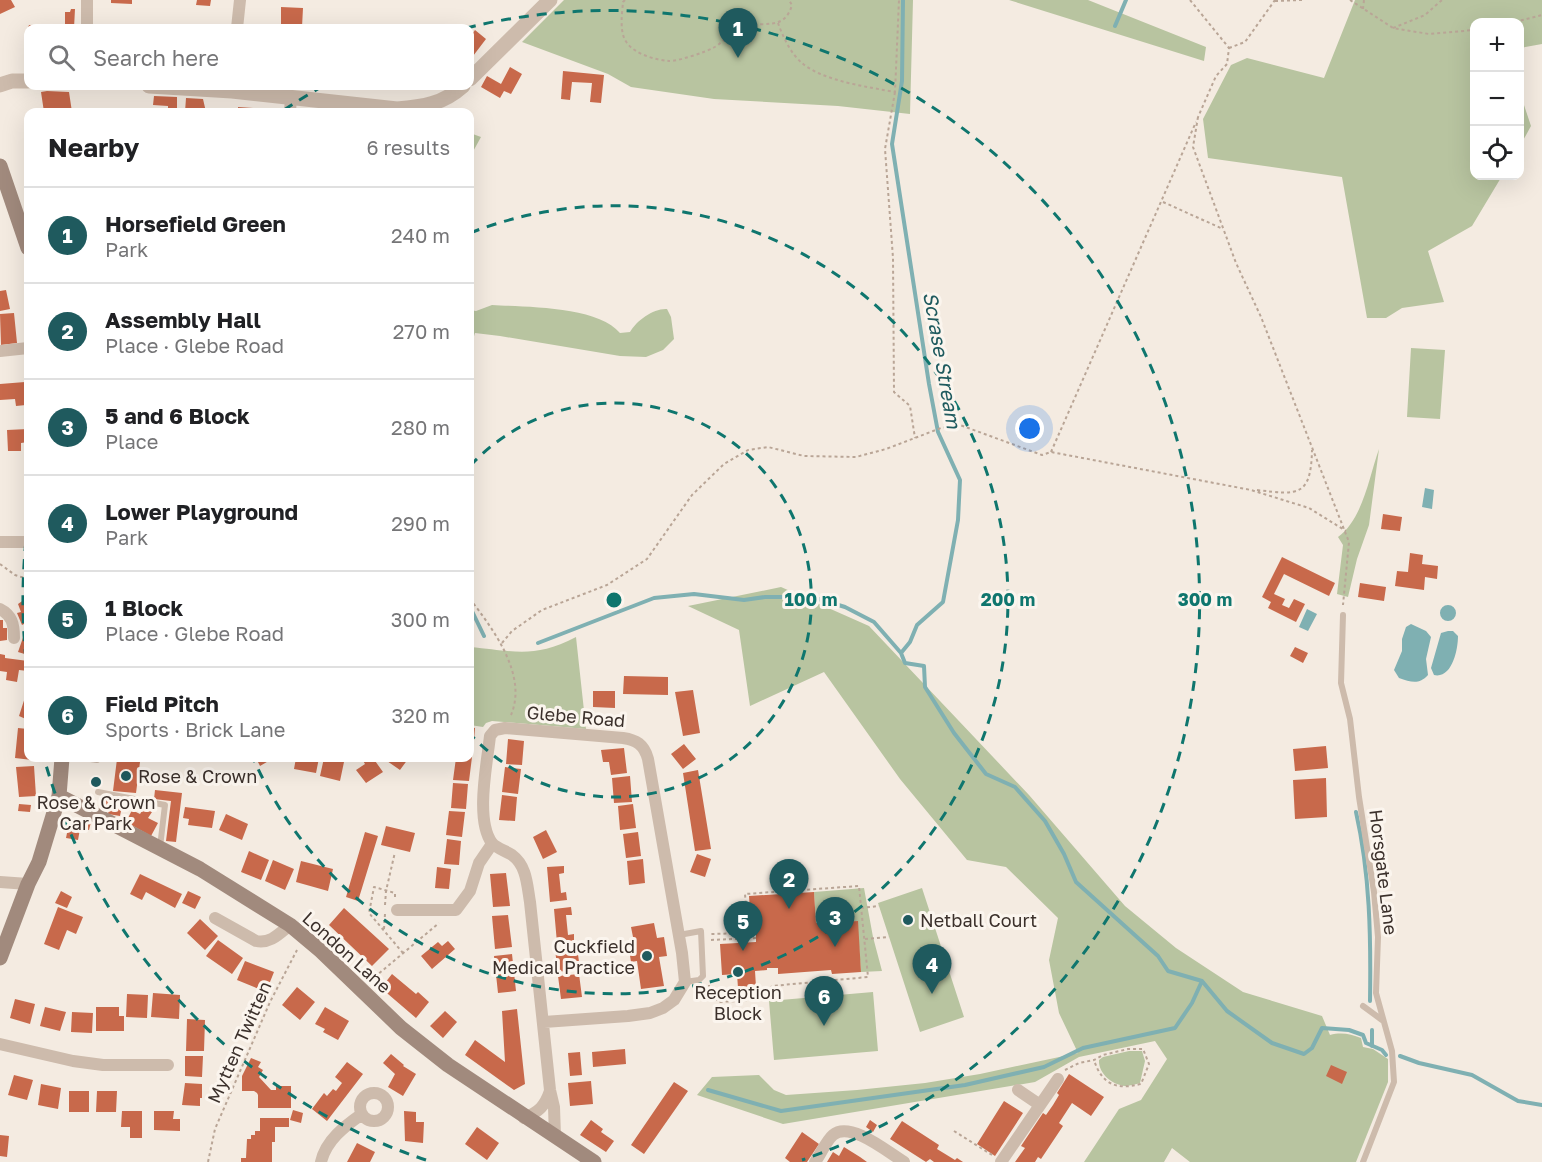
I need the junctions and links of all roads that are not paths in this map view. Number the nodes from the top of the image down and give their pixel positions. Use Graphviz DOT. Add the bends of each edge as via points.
graph roads {
  1 [pos="87,0"];
  2 [pos="240,0"];
  3 [pos="550,0"];
  4 [pos="87,24"];
  5 [pos="237,24"];
  6 [pos="474,75"];
  7 [pos="24,81"];
  8 [pos="0,85"];
  9 [pos="240,90"];
  10 [pos="457,90"];
  11 [pos="291,105"];
  12 [pos="370,108"];
  13 [pos="410,108"];
  14 [pos="0,166"];
  15 [pos="24,236"];
  16 [pos="24,348"];
  17 [pos="0,351"];
  18 [pos="0,542"];
  19 [pos="24,543"];
  20 [pos="0,609"];
  21 [pos="1343,615"];
  22 [pos="14,638"];
  23 [pos="62,762"];
  24 [pos="98,792"];
  25 [pos="58,796"];
  26 [pos="492,844"];
  27 [pos="160,850"];
  28 [pos="0,882"];
  29 [pos="28,884"];
  30 [pos="397,910"];
  31 [pos="215,918"];
  32 [pos="290,925"];
  33 [pos="679,935"];
  34 [pos="0,958"];
  35 [pos="683,986"];
  36 [pos="1363,1006"];
  37 [pos="1383,1020"];
  38 [pos="544,1022"];
  39 [pos="0,1044"];
  40 [pos="168,1065"];
  41 [pos="1058,1079"];
  42 [pos="550,1090"];
  43 [pos="1018,1090"];
  44 [pos="1040,1105"];
  45 [pos="362,1114"];
  46 [pos="524,1118"];
  47 [pos="555,1137"];
  48 [pos="321,1162"];
  49 [pos="594,1162"];
  50 [pos="815,1162"];
  51 [pos="904,1162"];
  52 [pos="1002,1162"];
  53 [pos="1363,1162"];
  1 -- 4 [label="street"];
  2 -- 5 [label="street"];
  3 -- 6 [label="street"];
  7 -- 8 [label="street"];
  9 -- 11 [label="street"];
  10 -- 13 [label="street" via="439,103"];
  11 -- 12 [label="street"];
  14 -- 15 [label="main road"];
  16 -- 17 [label="street"];
  18 -- 19 [label="street"];
  20 -- 22 [label="street" via="8,613 14,625"];
  21 -- 37 [label="lane, Horsgate Lane" via="1341,683 1350,719 1374,892 1378,937 1376,993"];
  23 -- 25 [label="main road"];
  24 -- 27 [label="lane" via="165,806"];
  25 -- 27 [label="main road, London Lane"];
  25 -- 29 [label="main road" via="39,862"];
  26 -- 30 [label="street" via="479,863 470,891 456,910"];
  26 -- 33 [label="street, Glebe Road" via="484,823 483,799 489,736 495,730 632,740 641,745 648,759"];
  26 -- 38 [label="street" via="514,857 525,872"];
  27 -- 32 [label="main road, London Lane" via="200,869"];
  28 -- 29 [label="street"];
  29 -- 34 [label="main road"];
  31 -- 32 [label="street" via="263,943"];
  32 -- 46 [label="main road, London Lane" via="401,1028"];
  33 -- 35 [label="street, Glebe Road"];
  33 -- 35 [label="lane" via="702,931 703,976"];
  35 -- 38 [label="street" via="674,1000 650,1013"];
  36 -- 37 [label="lane"];
  37 -- 53 [label="lane, Horsgate Lane" via="1392,1050 1394,1082"];
  38 -- 42 [label="street"];
  39 -- 40 [label="street" via="103,1065"];
  41 -- 44 [label="street"];
  42 -- 46 [label="street" via="546,1103"];
  42 -- 47 [label="street"];
  43 -- 44 [label="street"];
  44 -- 52 [label="street"];
  45 -- 48 [label="street" via="335,1137"];
  46 -- 47 [label="main road, London Lane"];
  47 -- 49 [label="main road, London Lane"];
  50 -- 51 [label="street" via="833,1135 848,1130"];
}
